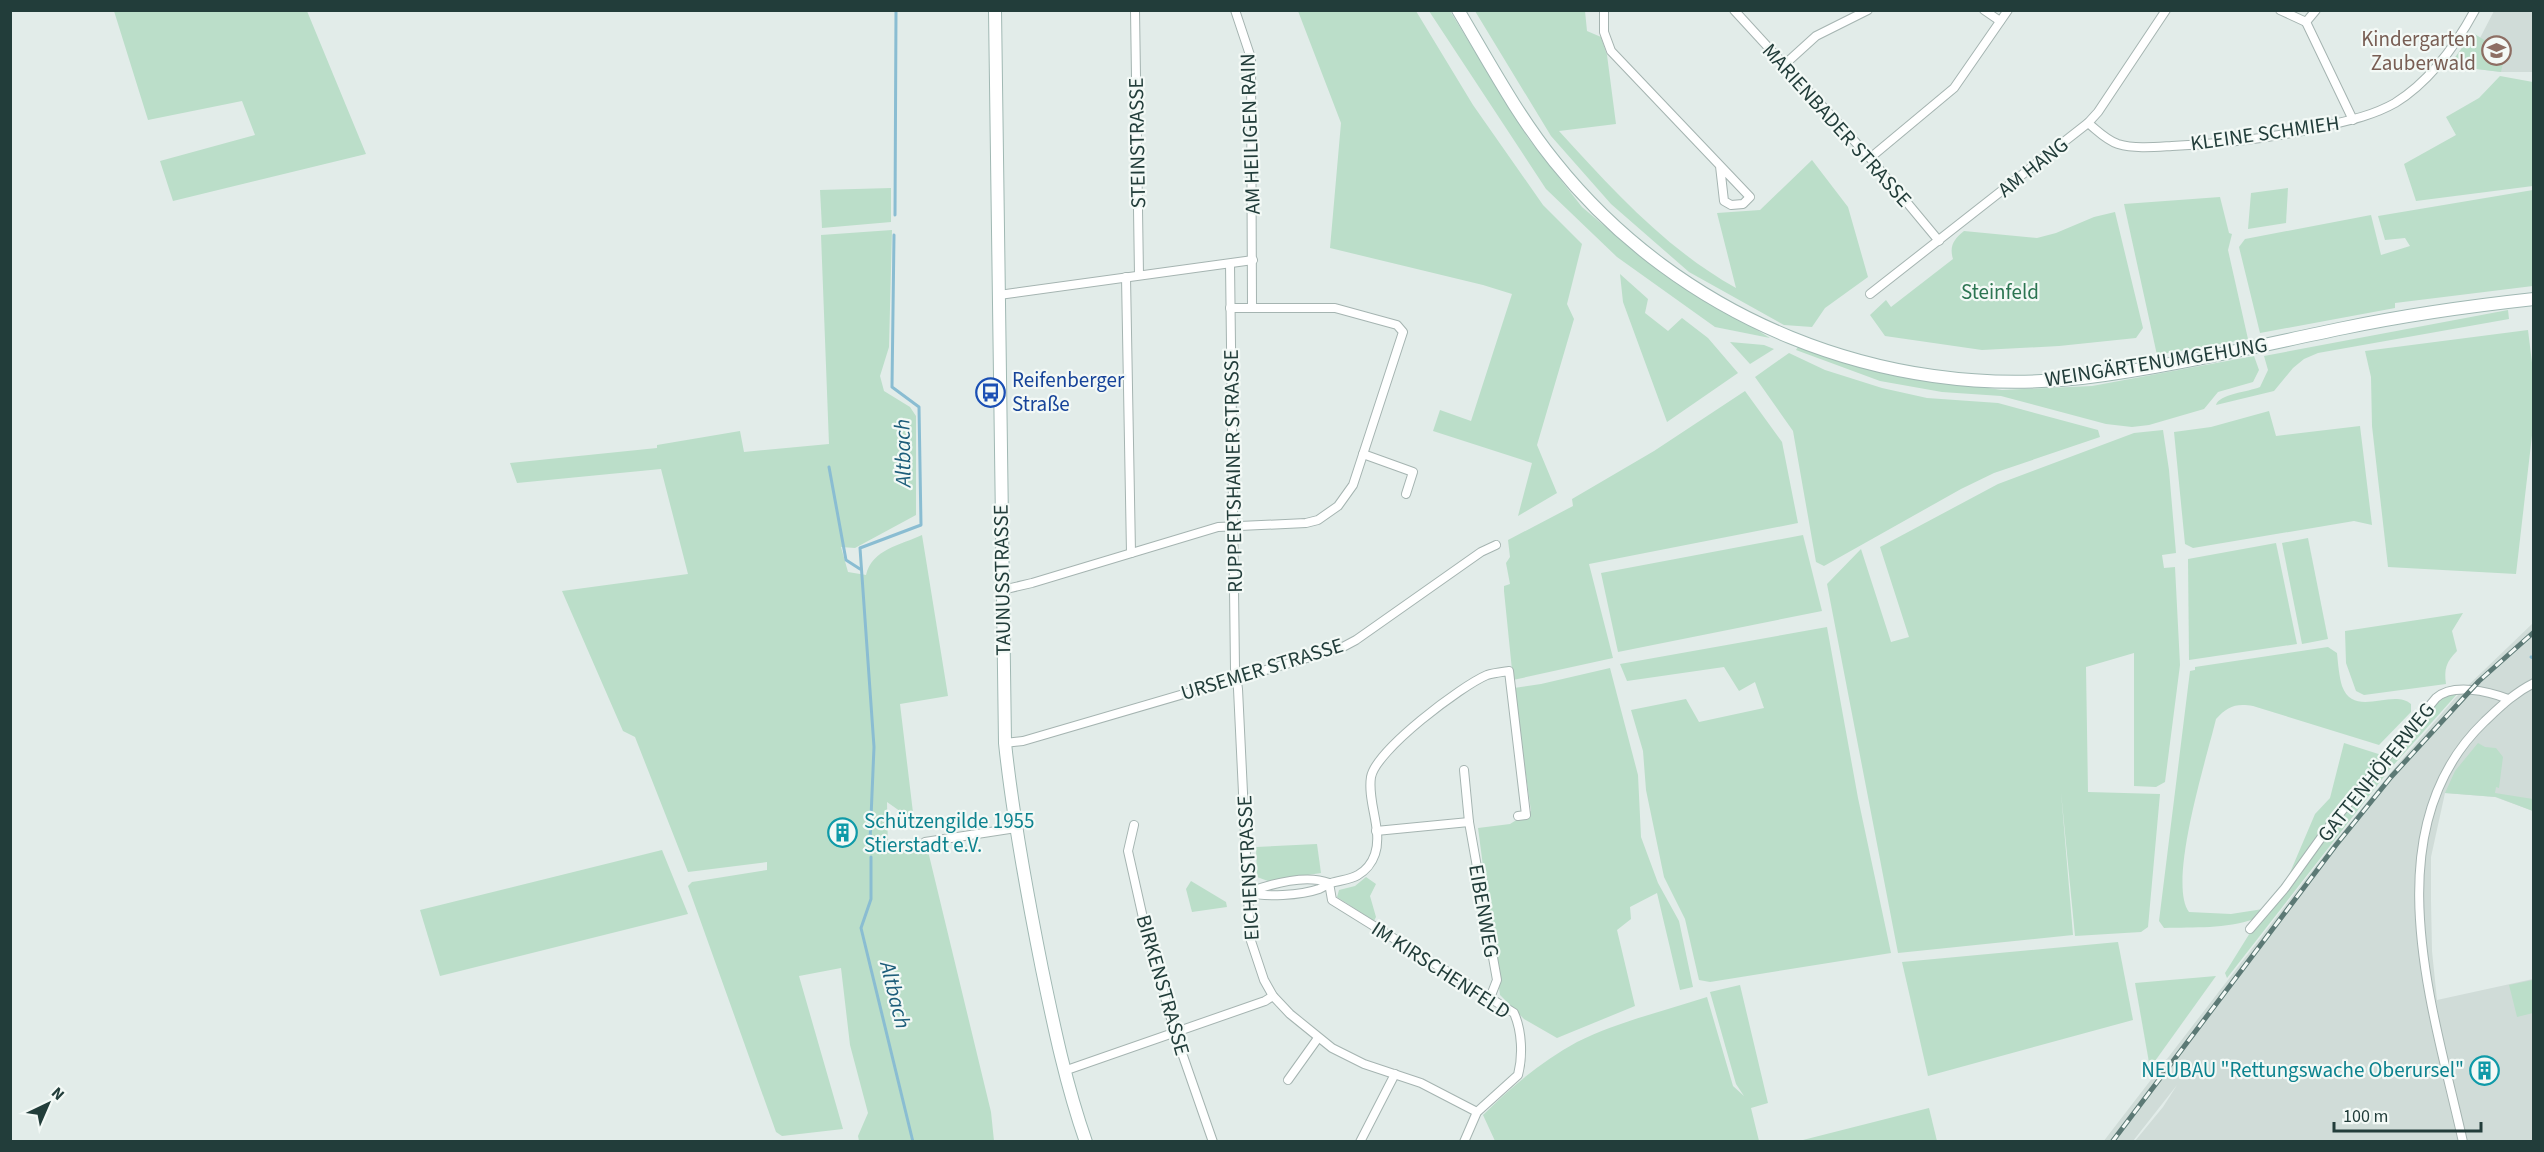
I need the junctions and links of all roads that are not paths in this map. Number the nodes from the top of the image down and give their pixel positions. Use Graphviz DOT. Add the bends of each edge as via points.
graph roads {
  1 [pos="995,10"];
  2 [pos="1135,10"];
  3 [pos="1235,10"];
  4 [pos="1458,10"];
  5 [pos="1604,10"];
  6 [pos="1734,10"];
  7 [pos="1868,10"];
  8 [pos="1984,10"];
  9 [pos="2007,10"];
  10 [pos="2166,10"];
  11 [pos="2280,10"];
  12 [pos="2316,10"];
  13 [pos="2475,10"];
  14 [pos="2001,21"];
  15 [pos="2306,22"];
  16 [pos="1784,65"];
  17 [pos="2352,120"];
  18 [pos="2088,123"];
  19 [pos="1870,158"];
  20 [pos="1720,166"];
  21 [pos="1939,241"];
  22 [pos="1253,260"];
  23 [pos="1230,264"];
  24 [pos="1138,274"];
  25 [pos="1126,277"];
  26 [pos="1870,294"];
  27 [pos="999,295"];
  28 [pos="2534,299"];
  29 [pos="1230,308"];
  30 [pos="1252,308"];
  31 [pos="1363,454"];
  32 [pos="1406,494"];
  33 [pos="1233,525"];
  34 [pos="1496,545"];
  35 [pos="1131,553"];
  36 [pos="1002,590"];
  37 [pos="1236,678"];
  38 [pos="2534,682"];
  39 [pos="2508,699"];
  40 [pos="1005,743"];
  41 [pos="1464,770"];
  42 [pos="1518,816"];
  43 [pos="1469,822"];
  44 [pos="1134,825"];
  45 [pos="1016,828"];
  46 [pos="1376,831"];
  47 [pos="925,842"];
  48 [pos="1329,883"];
  49 [pos="1248,892"];
  50 [pos="2250,929"];
  51 [pos="1273,996"];
  52 [pos="1490,998"];
  53 [pos="1175,1033"];
  54 [pos="1318,1038"];
  55 [pos="1064,1071"];
  56 [pos="1395,1074"];
  57 [pos="1288,1080"];
  58 [pos="1477,1112"];
  59 [pos="1086,1142"];
  60 [pos="1214,1142"];
  61 [pos="1360,1142"];
  62 [pos="1464,1142"];
  63 [pos="2463,1142"];
  1 -- 27 [label="main road, TAUNUSSTRASSE"];
  2 -- 24 [label="street, STEINSTRASSE"];
  3 -- 22 [label="street, AM HEILIGEN RAIN" via="1251,58"];
  4 -- 28 [label="main road, WEINGÄRTENUMGEHUNG" via="1524,120 1556,164 1632,242 1720,304 1800,342 1850,359 1918,374 1988,381 2057,380 2126,371 2348,327"];
  5 -- 20 [label="street" via="1604,32 1611,51"];
  6 -- 16 [label="street, MARIENBADER STRASSE"];
  7 -- 16 [label="street" via="1816,36"];
  8 -- 14 [label="street"];
  9 -- 14 [label="street"];
  10 -- 18 [label="street, AM HANG"];
  11 -- 15 [label="street"];
  12 -- 15 [label="street"];
  13 -- 17 [label="street, KLEINE SCHMIEH" via="2453,45 2422,81 2394,103"];
  14 -- 19 [label="street" via="1954,88"];
  15 -- 17 [label="street"];
  16 -- 19 [label="street, MARIENBADER STRASSE"];
  17 -- 18 [label="street, KLEINE SCHMIEH" via="2238,142 2135,147 2106,139"];
  18 -- 21 [label="street, AM HANG"];
  19 -- 21 [label="street, MARIENBADER STRASSE"];
  20 -- 20 [label="street" via="1724,201 1743,204 1750,197"];
  21 -- 26 [label="street, AM HANG"];
  22 -- 23 [label="street"];
  22 -- 30 [label="street"];
  23 -- 24 [label="street"];
  23 -- 29 [label="street, RUPPERTSHAINER STRASSE"];
  24 -- 25 [label="street"];
  25 -- 27 [label="street"];
  25 -- 35 [label="street"];
  27 -- 36 [label="main road, TAUNUSSTRASSE"];
  29 -- 30 [label="street"];
  29 -- 33 [label="street, RUPPERTSHAINER STRASSE"];
  30 -- 31 [label="street" via="1335,308 1397,325 1404,332"];
  31 -- 32 [label="street" via="1413,472"];
  31 -- 33 [label="street" via="1347,495 1318,520 1306,524"];
  33 -- 35 [label="street"];
  33 -- 37 [label="street, RUPPERTSHAINER STRASSE"];
  34 -- 37 [label="street, URSEMER STRASSE" via="1350,644"];
  35 -- 36 [label="street"];
  36 -- 40 [label="main road, TAUNUSSTRASSE"];
  37 -- 40 [label="street, URSEMER STRASSE"];
  37 -- 49 [label="street, EICHENSTRASSE"];
  38 -- 39 [label="street"];
  39 -- 50 [label="street, GATTENHÖFERWEG" via="2452,689 2436,698"];
  39 -- 63 [label="street" via="2476,730 2455,758 2432,804 2422,847 2423,962"];
  40 -- 45 [label="main road, TAUNUSSTRASSE"];
  41 -- 43 [label="street, EIBENWEG"];
  42 -- 46 [label="street" via="1526,815 1509,671 1488,675 1461,691 1378,760 1371,786"];
  43 -- 46 [label="street"];
  43 -- 52 [label="street, EIBENWEG" via="1497,980"];
  44 -- 53 [label="street, BIRKENSTRASSE" via="1128,850"];
  45 -- 47 [label="street"];
  45 -- 55 [label="main road, TAUNUSSTRASSE"];
  46 -- 48 [label="street" via="1375,853 1364,871 1348,880"];
  48 -- 49 [label="street" via="1317,879"];
  48 -- 52 [label="street, IM KIRSCHENFELD" via="1332,900"];
  49 -- 51 [label="street, EICHENSTRASSE" via="1253,951"];
  51 -- 53 [label="street"];
  51 -- 54 [label="street, EICHENSTRASSE"];
  52 -- 58 [label="street, IM KIRSCHENFELD" via="1514,1013 1521,1064 1518,1075"];
  53 -- 55 [label="street"];
  53 -- 60 [label="street, BIRKENSTRASSE"];
  54 -- 56 [label="street, EICHENSTRASSE" via="1346,1056"];
  54 -- 57 [label="street"];
  55 -- 59 [label="main road, TAUNUSSTRASSE"];
  56 -- 58 [label="street, EICHENSTRASSE"];
  56 -- 61 [label="street"];
  58 -- 62 [label="street"];
}
